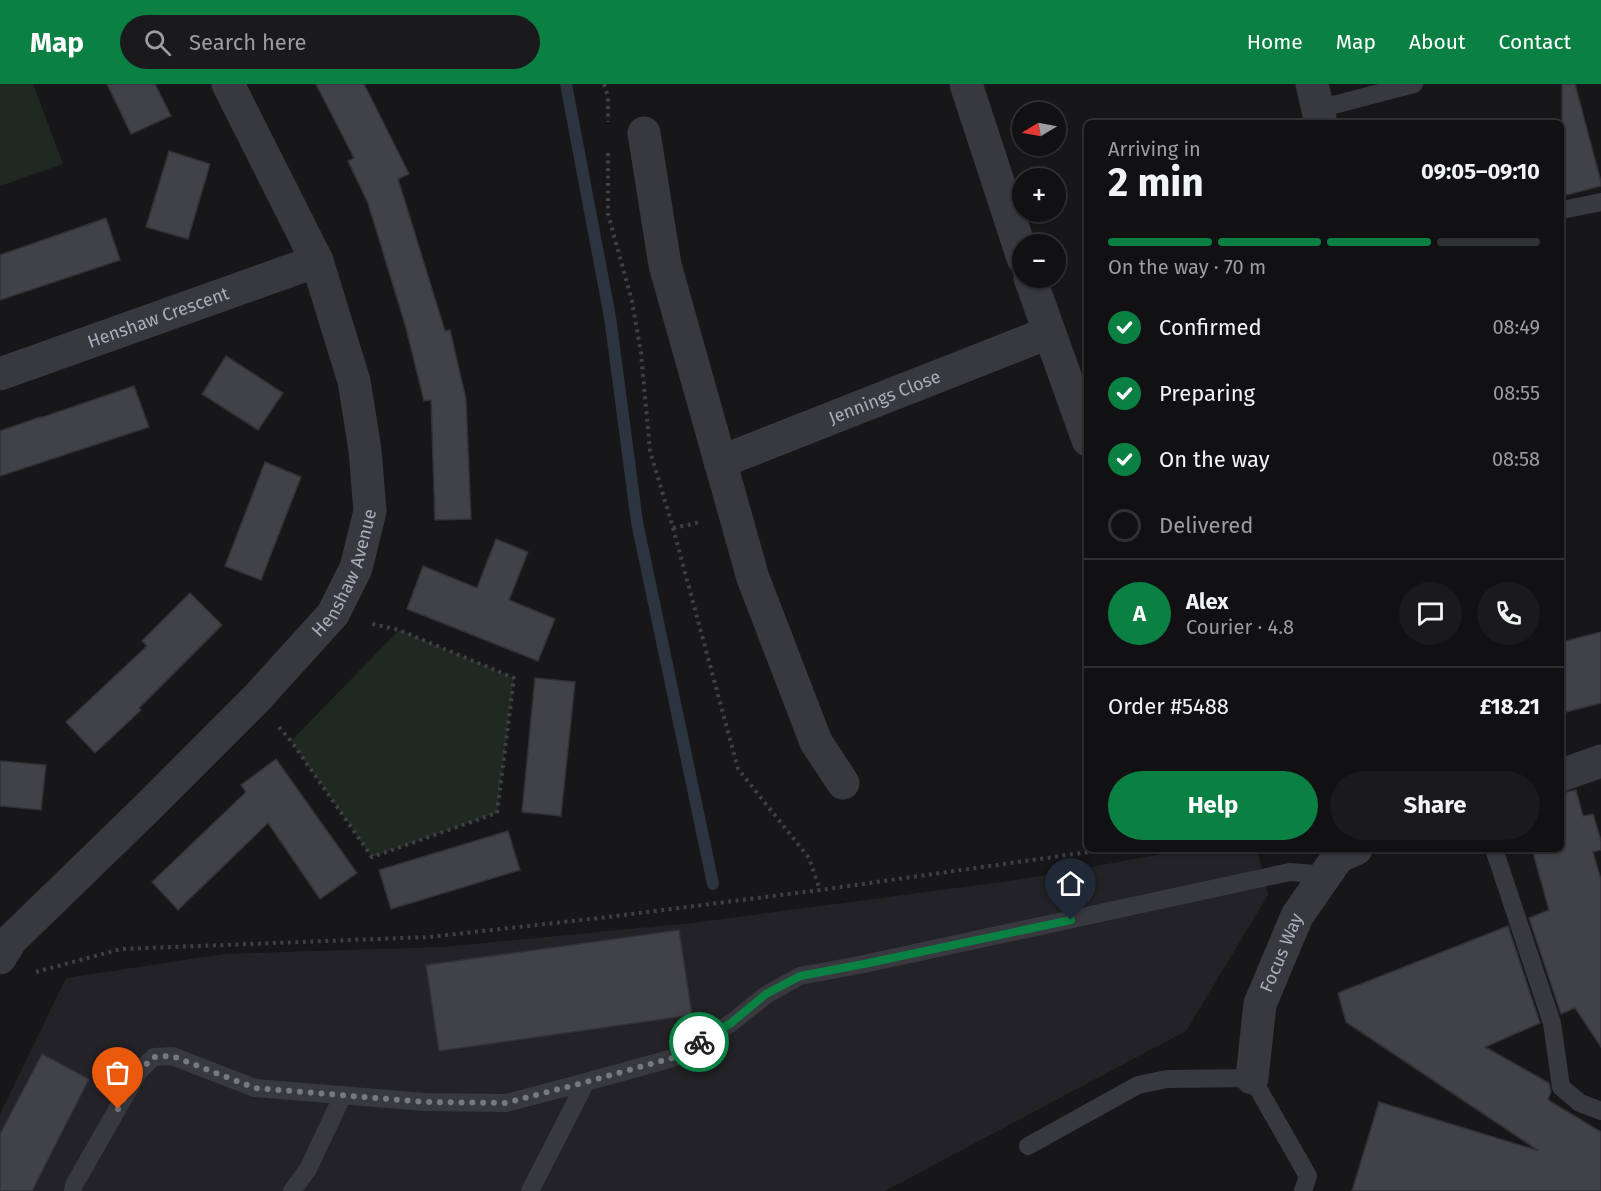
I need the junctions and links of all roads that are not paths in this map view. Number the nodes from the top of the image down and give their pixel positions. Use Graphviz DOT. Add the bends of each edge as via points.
graph roads {
  1 [pos="228,84"];
  2 [pos="966,84"];
  3 [pos="1414,84"];
  4 [pos="1317,105"];
  5 [pos="644,133"];
  6 [pos="1601,202"];
  7 [pos="1564,210"];
  8 [pos="1015,234"];
  9 [pos="317,261"];
  10 [pos="1032,288"];
  11 [pos="1048,333"];
  12 [pos="0,374"];
  13 [pos="1084,429"];
  14 [pos="720,462"];
  15 [pos="1601,761"];
  16 [pos="1564,774"];
  17 [pos="843,783"];
  18 [pos="1349,852"];
  19 [pos="1495,852"];
  20 [pos="1326,875"];
  21 [pos="4,942"];
  22 [pos="1252,1078"];
  23 [pos="586,1082"];
  24 [pos="343,1095"];
  25 [pos="1601,1111"];
  26 [pos="1028,1146"];
  27 [pos="74,1191"];
  28 [pos="292,1191"];
  29 [pos="530,1191"];
  30 [pos="1303,1191"];
  1 -- 9 [label="street, Henshaw Avenue"];
  2 -- 8 [label="street"];
  3 -- 4 [label="lane"];
  5 -- 14 [label="street" via="665,265"];
  6 -- 7 [label="lane"];
  9 -- 12 [label="street, Henshaw Crescent"];
  9 -- 21 [label="street, Henshaw Avenue" via="354,381 365,450 370,511 356,568 333,614 256,699"];
  10 -- 11 [label="street"];
  11 -- 13 [label="street"];
  11 -- 14 [label="street, Jennings Close"];
  14 -- 17 [label="street" via="753,578 816,742"];
  15 -- 16 [label="street"];
  18 -- 20 [label="street, Focus Way" via="1338,857"];
  19 -- 25 [label="lane" via="1552,1023 1561,1087 1580,1103"];
  20 -- 22 [label="street, Focus Way" via="1297,916 1260,1004"];
  20 -- 23 [label="lane" via="1290,872 800,976 766,994 731,1023 672,1058"];
  22 -- 26 [label="lane" via="1167,1079 1138,1085"];
  22 -- 30 [label="lane" via="1308,1176"];
  23 -- 24 [label="lane" via="506,1103"];
  23 -- 29 [label="lane"];
  24 -- 27 [label="lane" via="255,1088 172,1056 154,1057 139,1071"];
  24 -- 28 [label="lane" via="308,1169"];
}
